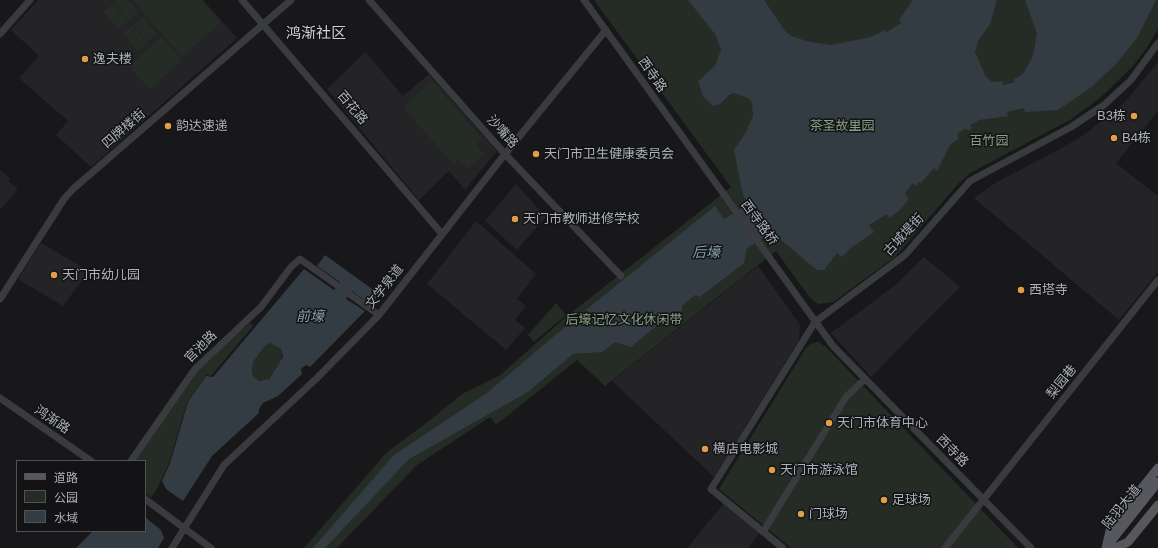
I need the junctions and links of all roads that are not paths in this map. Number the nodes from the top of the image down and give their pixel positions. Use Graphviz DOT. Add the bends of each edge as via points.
graph roads {
  1 [pos="30,0"];
  2 [pos="242,0"];
  3 [pos="291,0"];
  4 [pos="370,0"];
  5 [pos="584,0"];
  6 [pos="263,24"];
  7 [pos="606,30"];
  8 [pos="0,34"];
  9 [pos="1158,43"];
  10 [pos="505,154"];
  11 [pos="701,164"];
  12 [pos="442,234"];
  13 [pos="621,276"];
  14 [pos="1158,280"];
  15 [pos="796,296"];
  16 [pos="0,299"];
  17 [pos="379,315"];
  18 [pos="815,322"];
  19 [pos="864,380"];
  20 [pos="0,398"];
  21 [pos="90,460"];
  22 [pos="132,460"];
  23 [pos="1158,468"];
  24 [pos="1158,482"];
  25 [pos="1158,491"];
  26 [pos="984,499"];
  27 [pos="146,500"];
  28 [pos="1158,505"];
  29 [pos="184,528"];
  30 [pos="763,532"];
  31 [pos="172,548"];
  32 [pos="211,548"];
  33 [pos="783,548"];
  34 [pos="945,548"];
  35 [pos="1030,548"];
  36 [pos="1106,548"];
  37 [pos="1112,548"];
  38 [pos="1115,548"];
  1 -- 8 [label="street"];
  2 -- 6 [label="street, 百花路"];
  3 -- 6 [label="street, 四牌楼街"];
  4 -- 10 [label="street, 沙嘴路"];
  5 -- 7 [label="street, 西寺路"];
  6 -- 12 [label="street, 百花路"];
  6 -- 16 [label="street, 四牌楼街" via="73,189"];
  7 -- 10 [label="street, 文学泉道"];
  7 -- 11 [label="street, 西寺路"];
  9 -- 18 [label="street, 古城堤街" via="1131,80 1104,105 1071,128 970,181 905,255"];
  10 -- 12 [label="street, 文学泉道"];
  10 -- 13 [label="street, 沙嘴路"];
  11 -- 15 [label="street, 西寺路桥"];
  12 -- 17 [label="street, 文学泉道"];
  14 -- 26 [label="street, 梨园巷"];
  15 -- 18 [label="street, 西寺路"];
  17 -- 22 [label="street, 官池路" via="300,259 261,307 195,369"];
  17 -- 29 [label="street, 文学泉道" via="224,465"];
  18 -- 19 [label="street, 西寺路"];
  18 -- 30 [label="street, 古城堤街" via="711,489"];
  19 -- 26 [label="street, 西寺路"];
  19 -- 30 [label="street" via="845,399"];
  20 -- 21 [label="street, 鸿渐路"];
  23 -- 36 [label="main road" via="1111,527"];
  24 -- 36 [label="main road, 陆羽大道"];
  25 -- 37 [label="main road, 陆羽大道"];
  26 -- 34 [label="street, 梨园巷"];
  26 -- 35 [label="street, 西寺路"];
  27 -- 29 [label="street"];
  28 -- 38 [label="main road" via="1128,542"];
  29 -- 31 [label="street, 文学泉道"];
  29 -- 32 [label="street"];
  30 -- 33 [label="street"];
}
